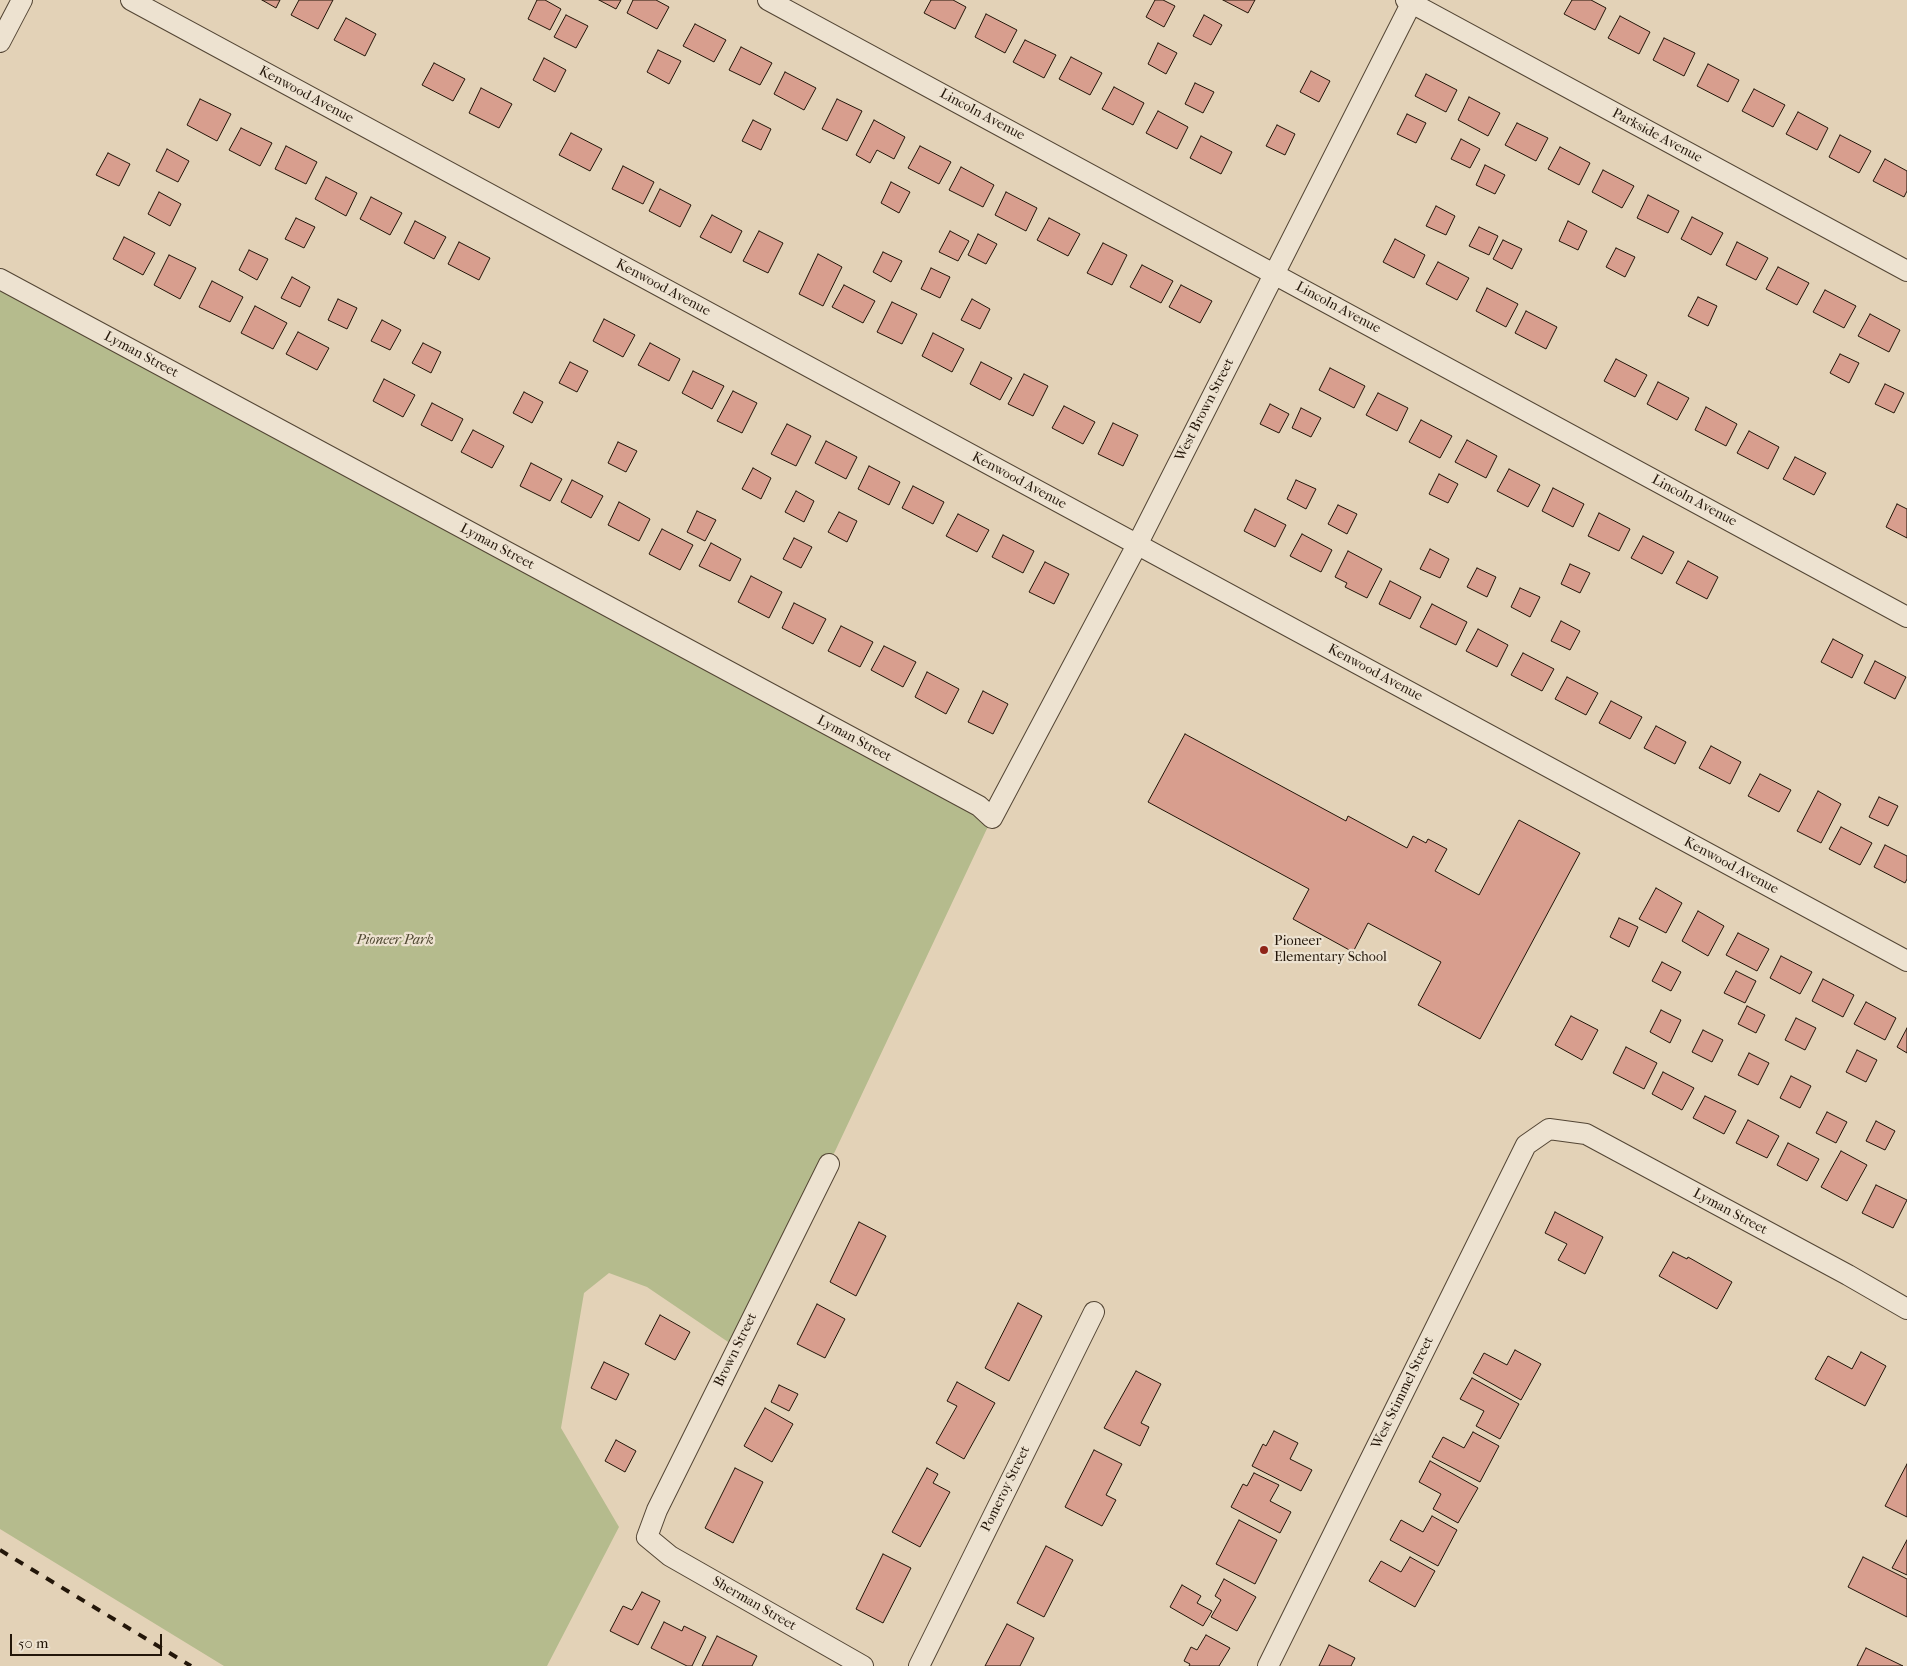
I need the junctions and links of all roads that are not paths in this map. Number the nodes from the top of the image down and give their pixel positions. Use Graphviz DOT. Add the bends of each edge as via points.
graph roads {
  1 [pos="22,0"];
  2 [pos="131,0"];
  3 [pos="768,0"];
  4 [pos="1410,1"];
  5 [pos="0,42"];
  6 [pos="1907,271"];
  7 [pos="1274,274"];
  8 [pos="0,279"];
  9 [pos="1137,544"];
  10 [pos="1907,617"];
  11 [pos="992,818"];
  12 [pos="1907,960"];
  13 [pos="1548,1130"];
  14 [pos="829,1164"];
  15 [pos="1907,1309"];
  16 [pos="1094,1312"];
  17 [pos="647,1537"];
  18 [pos="863,1666"];
  19 [pos="919,1666"];
  20 [pos="1268,1666"];
  1 -- 5 [label="street"];
  2 -- 9 [label="street, Kenwood Avenue"];
  3 -- 7 [label="street, Lincoln Avenue"];
  4 -- 6 [label="street, Parkside Avenue"];
  4 -- 7 [label="street, West Brown Street"];
  7 -- 9 [label="street, West Brown Street"];
  7 -- 10 [label="street, Lincoln Avenue"];
  8 -- 11 [label="street, Lyman Street" via="979,806"];
  9 -- 11 [label="street, West Brown Street"];
  9 -- 12 [label="street, Kenwood Avenue"];
  13 -- 15 [label="street, Lyman Street" via="1586,1134"];
  13 -- 20 [label="street, West Stimmel Street" via="1526,1145"];
  14 -- 17 [label="street, Brown Street" via="657,1510"];
  16 -- 19 [label="street, Pomeroy Street"];
  17 -- 18 [label="street, Sherman Street" via="670,1556"];
}
